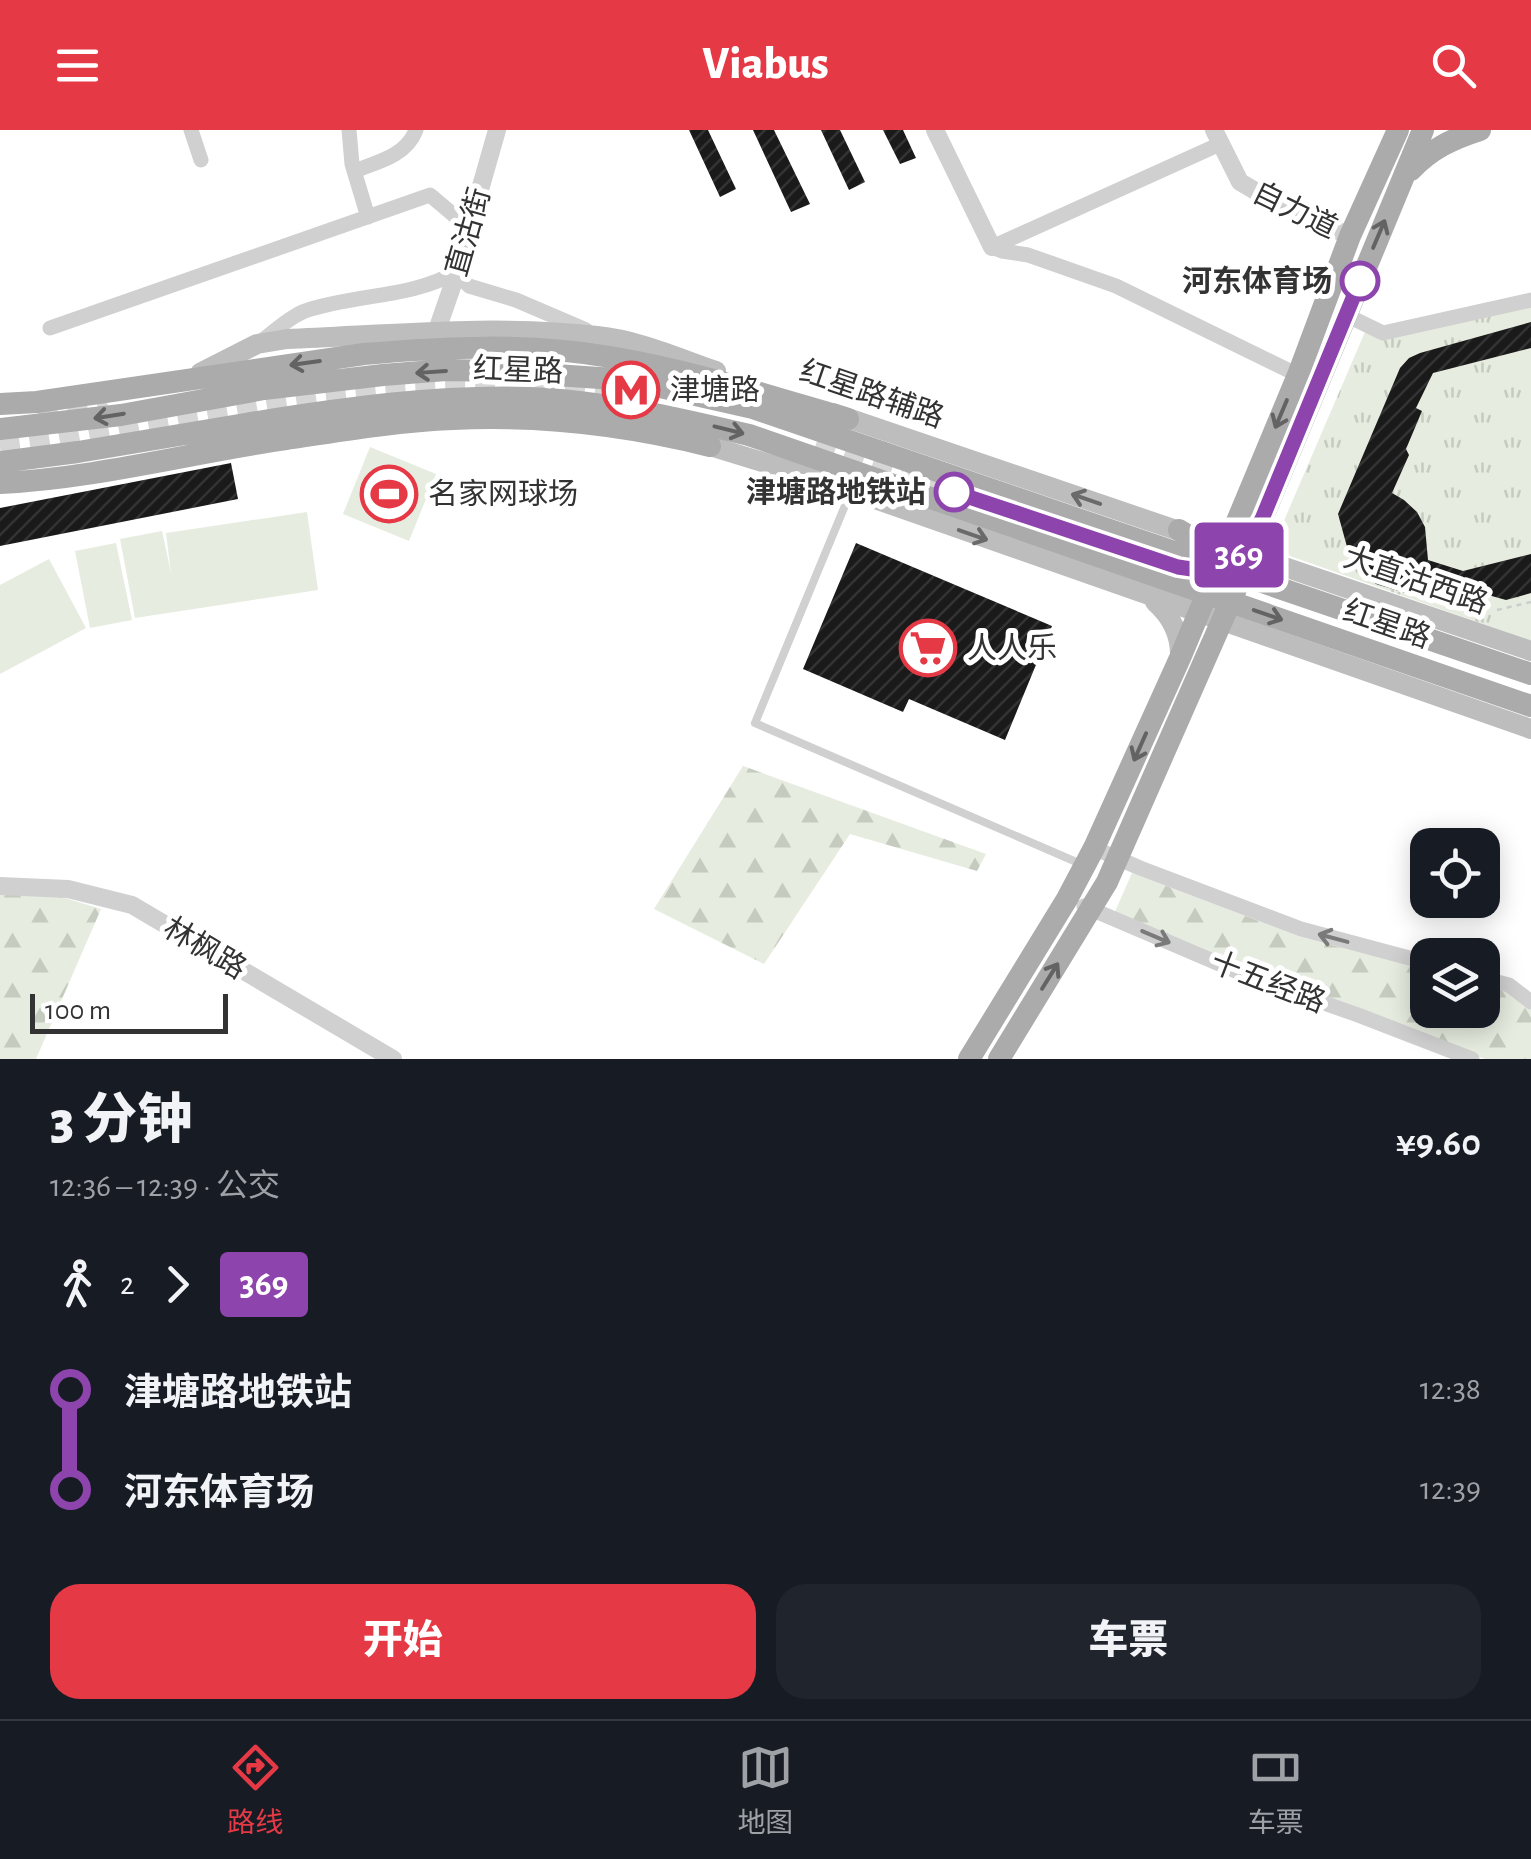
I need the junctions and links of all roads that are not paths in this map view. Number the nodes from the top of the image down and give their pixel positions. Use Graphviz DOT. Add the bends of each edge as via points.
graph roads {
  1 [pos="191,130"];
  2 [pos="349,130"];
  3 [pos="416,130"];
  4 [pos="498,130"];
  5 [pos="935,130"];
  6 [pos="1398,130"];
  7 [pos="1424,130"];
  8 [pos="1480,130"];
  9 [pos="1217,137"];
  10 [pos="201,160"];
  11 [pos="354,171"];
  12 [pos="1402,180"];
  13 [pos="368,217"];
  14 [pos="469,228"];
  15 [pos="1350,236"];
  16 [pos="992,247"];
  17 [pos="456,272"];
  18 [pos="1531,300"];
  19 [pos="1346,315"];
  20 [pos="50,328"];
  21 [pos="436,333"];
  22 [pos="599,336"];
  23 [pos="257,344"];
  24 [pos="200,373"];
  25 [pos="1298,374"];
  26 [pos="0,404"];
  27 [pos="848,419"];
  28 [pos="872,427"];
  29 [pos="1,428"];
  30 [pos="710,446"];
  31 [pos="0,462"];
  32 [pos="869,468"];
  33 [pos="815,478"];
  34 [pos="0,484"];
  35 [pos="851,490"];
  36 [pos="1251,516"];
  37 [pos="1179,530"];
  38 [pos="1235,555"];
  39 [pos="1178,567"];
  40 [pos="1286,567"];
  41 [pos="1145,596"];
  42 [pos="1212,619"];
  43 [pos="1531,651"];
  44 [pos="1180,658"];
  45 [pos="1531,674"];
  46 [pos="1531,706"];
  47 [pos="1531,730"];
  48 [pos="1090,857"];
  49 [pos="1118,857"];
  50 [pos="0,886"];
  51 [pos="1067,899"];
  52 [pos="1092,910"];
  53 [pos="1410,958"];
  54 [pos="1500,983"];
  55 [pos="1531,1002"];
  56 [pos="392,1059"];
  57 [pos="969,1059"];
  58 [pos="999,1059"];
  59 [pos="1472,1059"];
  1 -- 10 [label="street"];
  2 -- 11 [label="street"];
  3 -- 11 [label="street" via="393,157"];
  4 -- 14 [label="street, 直沽街"];
  5 -- 16 [label="street"];
  6 -- 15 [label="main road"];
  7 -- 12 [label="main road"];
  8 -- 12 [label="main road" via="1436,148"];
  9 -- 15 [label="street, 自力道" via="1240,182"];
  9 -- 16 [label="street"];
  11 -- 13 [label="street"];
  19 -- 12 [label="main road, one-way"];
  13 -- 14 [label="street" via="430,195"];
  13 -- 20 [label="street"];
  14 -- 17 [label="street, 直沽街"];
  15 -- 25 [label="main road"];
  16 -- 25 [label="street" via="1116,286"];
  17 -- 21 [label="street, 直沽街"];
  17 -- 22 [label="street" via="469,286"];
  17 -- 23 [label="street" via="438,283 300,313"];
  18 -- 19 [label="street" via="1383,332"];
  19 -- 36 [label="main road"];
  21 -- 22 [label="main road, 红星路辅路"];
  21 -- 23 [label="main road, 红星路辅路"];
  22 -- 27 [label="main road, 红星路辅路"];
  23 -- 24 [label="main road, 红星路辅路"];
  25 -- 36 [label="main road, one-way"];
  27 -- 26 [label="main road, one-way, bridge" via="663,367 538,349 364,354"];
  27 -- 28 [label="main road, 红星路辅路"];
  28 -- 32 [label="lane"];
  37 -- 28 [label="main road, 红星路辅路, one-way"];
  45 -- 29 [label="main road, 红星路, one-way, bridge" via="753,408 629,380 496,370 399,374"];
  30 -- 33 [label="main road"];
  30 -- 34 [label="main road" via="614,426 453,419"];
  31 -- 46 [label="main road, 红星路, one-way, bridge" via="360,405 532,398 632,409 748,435"];
  32 -- 33 [label="main road"];
  32 -- 35 [label="lane"];
  33 -- 35 [label="main road"];
  35 -- 41 [label="main road, one-way"];
  35 -- 48 [label="lane" via="755,723"];
  36 -- 37 [label="main road" via="1212,530"];
  36 -- 38 [label="main road"];
  36 -- 40 [label="main road"];
  37 -- 38 [label="main road" via="1212,556"];
  38 -- 39 [label="main road, 大直沽西路"];
  38 -- 40 [label="main road, 大直沽西路"];
  38 -- 42 [label="main road"];
  38 -- 42 [label="main road"];
  40 -- 43 [label="main road, 大直沽西路"];
  41 -- 42 [label="main road"];
  41 -- 44 [label="main road" via="1172,622"];
  42 -- 44 [label="main road"];
  42 -- 47 [label="main road"];
  42 -- 49 [label="main road" via="1206,654"];
  44 -- 48 [label="main road, one-way"];
  48 -- 49 [label="street, 十五经路"];
  48 -- 51 [label="main road"];
  49 -- 52 [label="main road"];
  53 -- 49 [label="street, 十五经路, one-way" via="1301,929"];
  50 -- 56 [label="street, 林枫路" via="68,889 132,905"];
  51 -- 52 [label="street, 十五经路"];
  51 -- 57 [label="main road"];
  58 -- 52 [label="main road, one-way"];
  52 -- 59 [label="street, 十五经路, one-way"];
  54 -- 55 [label="street"];
}
